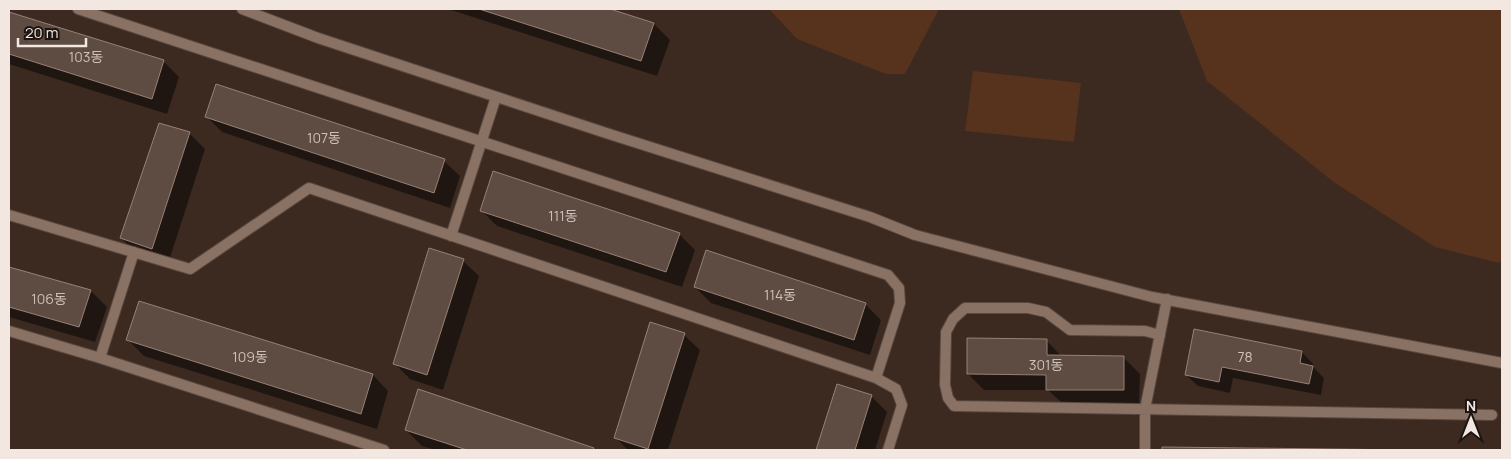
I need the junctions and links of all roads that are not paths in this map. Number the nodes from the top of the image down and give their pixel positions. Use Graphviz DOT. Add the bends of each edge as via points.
graph roads {
  1 [pos="78,9"];
  2 [pos="242,9"];
  3 [pos="496,97"];
  4 [pos="481,141"];
  5 [pos="9,214"];
  6 [pos="451,236"];
  7 [pos="134,252"];
  8 [pos="1167,300"];
  9 [pos="9,331"];
  10 [pos="1160,335"];
  11 [pos="100,358"];
  12 [pos="1502,364"];
  13 [pos="876,378"];
  14 [pos="1145,409"];
  15 [pos="1492,415"];
  16 [pos="384,450"];
  17 [pos="888,450"];
  18 [pos="1145,450"];
  1 -- 4 [label="street"];
  2 -- 3 [label="street" via="318,38"];
  3 -- 4 [label="street"];
  3 -- 8 [label="street" via="870,217 915,235"];
  4 -- 6 [label="street"];
  4 -- 13 [label="street" via="888,275 899,288 900,303"];
  5 -- 7 [label="street"];
  6 -- 7 [label="street" via="309,188 190,269"];
  6 -- 13 [label="street"];
  7 -- 11 [label="street"];
  8 -- 10 [label="street"];
  8 -- 12 [label="street"];
  9 -- 11 [label="street"];
  10 -- 14 [label="street"];
  10 -- 14 [label="street" via="1146,331 1070,330 1046,312 1028,308 965,308 953,319 946,332 945,385 954,406"];
  11 -- 16 [label="street"];
  13 -- 17 [label="street" via="896,389 902,405"];
  14 -- 15 [label="street"];
  14 -- 18 [label="street"];
}
